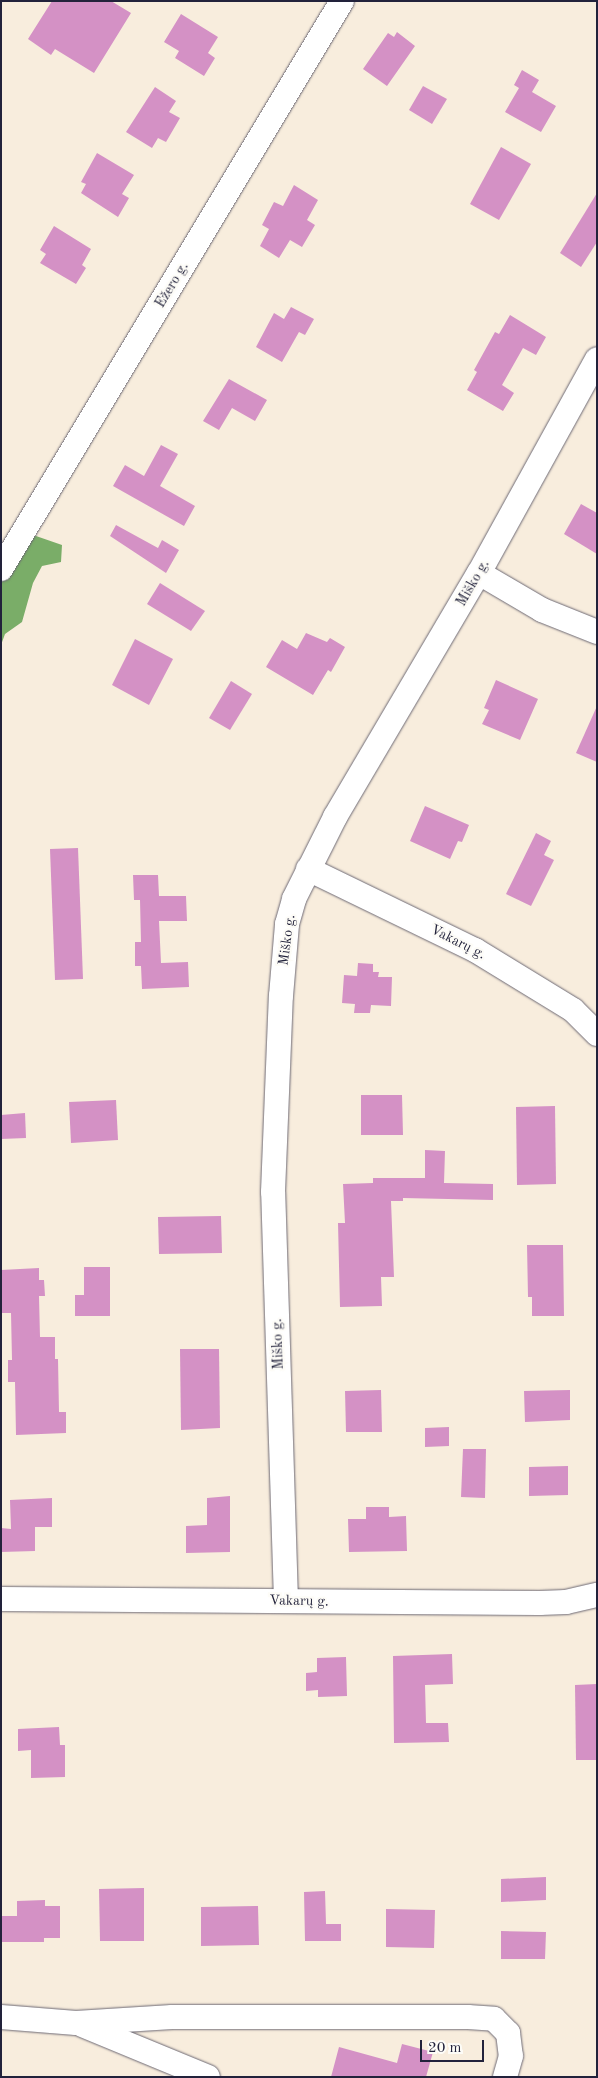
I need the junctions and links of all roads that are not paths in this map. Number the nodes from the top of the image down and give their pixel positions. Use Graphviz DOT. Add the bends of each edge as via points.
graph roads {
  1 [pos="342,1"];
  2 [pos="597,359"];
  3 [pos="1,569"];
  4 [pos="479,573"];
  5 [pos="597,632"];
  6 [pos="308,869"];
  7 [pos="597,1034"];
  8 [pos="597,1594"];
  9 [pos="1,1599"];
  10 [pos="286,1601"];
  11 [pos="1,2017"];
  12 [pos="76,2023"];
  13 [pos="208,2077"];
  14 [pos="505,2077"];
  1 -- 3 [label="street, Ežero g."];
  2 -- 4 [label="street, Miško g."];
  4 -- 5 [label="street" via="542,610"];
  4 -- 6 [label="street, Miško g." via="335,817"];
  6 -- 7 [label="street, Vakarų g." via="475,950 573,1010"];
  6 -- 10 [label="street, Miško g." via="287,924 273,1192"];
  8 -- 10 [label="street, Vakarų g." via="566,1602 540,1603"];
  9 -- 10 [label="street, Vakarų g."];
  11 -- 12 [label="street"];
  12 -- 13 [label="street"];
  12 -- 14 [label="street" via="172,2017 494,2019 508,2033 511,2056"];
}
